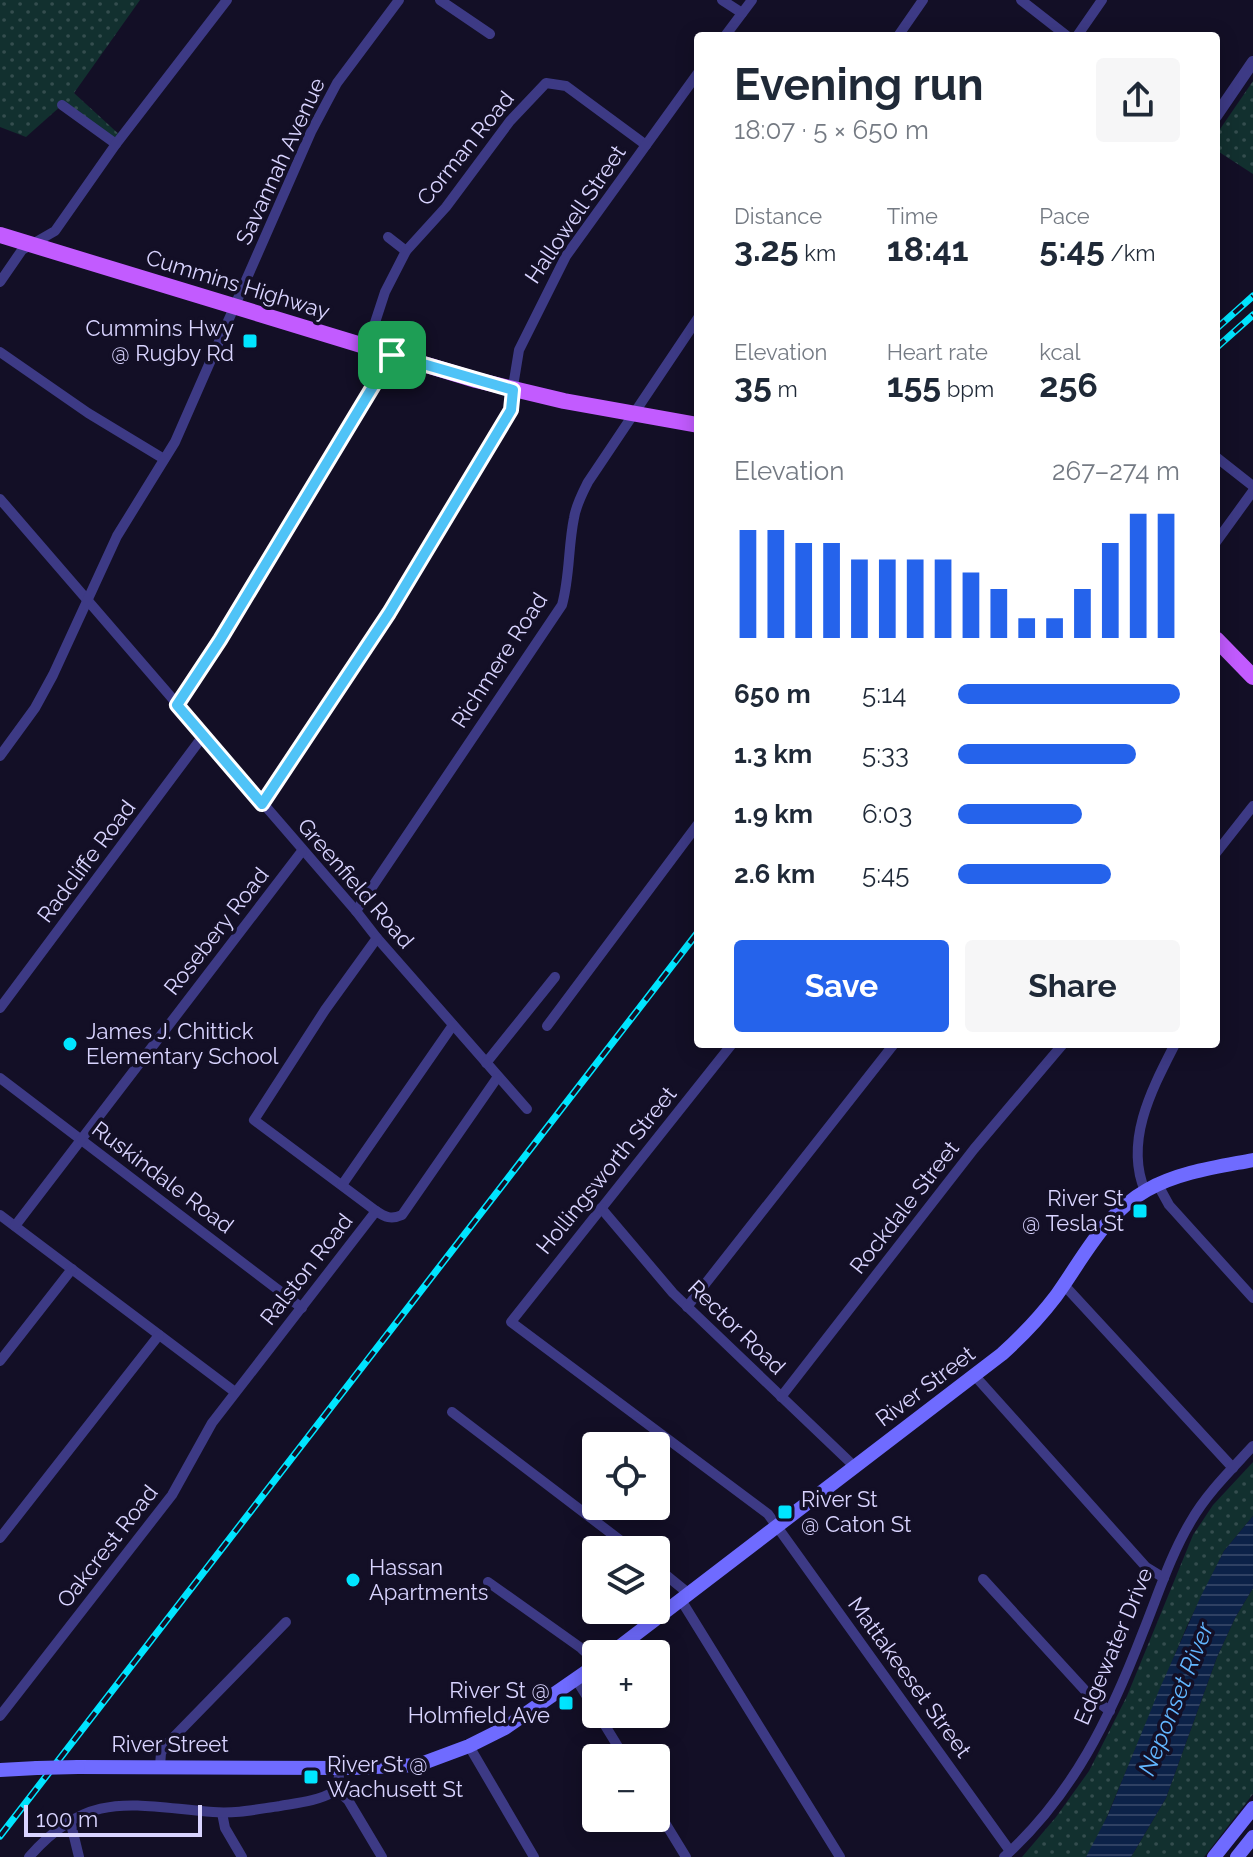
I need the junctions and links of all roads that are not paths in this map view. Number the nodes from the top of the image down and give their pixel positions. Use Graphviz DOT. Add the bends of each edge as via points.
graph roads {
  1 [pos="227,0"];
  2 [pos="399,0"];
  3 [pos="440,0"];
  4 [pos="722,0"];
  5 [pos="752,0"];
  6 [pos="923,0"];
  7 [pos="1021,0"];
  8 [pos="1102,0"];
  9 [pos="742,13"];
  10 [pos="728,32"];
  11 [pos="901,32"];
  12 [pos="1062,32"];
  13 [pos="1080,32"];
  14 [pos="490,34"];
  15 [pos="1253,62"];
  16 [pos="694,79"];
  17 [pos="62,105"];
  18 [pos="1220,110"];
  19 [pos="116,144"];
  20 [pos="646,145"];
  21 [pos="0,235"];
  22 [pos="388,237"];
  23 [pos="32,244"];
  24 [pos="406,251"];
  25 [pos="0,282"];
  26 [pos="236,307"];
  27 [pos="694,324"];
  28 [pos="367,347"];
  29 [pos="0,352"];
  30 [pos="392,355"];
  31 [pos="513,390"];
  32 [pos="632,414"];
  33 [pos="694,424"];
  34 [pos="164,459"];
  35 [pos="1220,460"];
  36 [pos="1253,488"];
  37 [pos="1,502"];
  38 [pos="1220,536"];
  39 [pos="87,599"];
  40 [pos="1220,644"];
  41 [pos="1253,677"];
  42 [pos="177,705"];
  43 [pos="203,736"];
  44 [pos="0,756"];
  45 [pos="262,804"];
  46 [pos="1253,806"];
  47 [pos="694,829"];
  48 [pos="1220,848"];
  49 [pos="302,851"];
  50 [pos="356,911"];
  51 [pos="377,938"];
  52 [pos="555,977"];
  53 [pos="0,1008"];
  54 [pos="453,1025"];
  55 [pos="547,1026"];
  56 [pos="729,1048"];
  57 [pos="891,1048"];
  58 [pos="1060,1048"];
  59 [pos="1171,1048"];
  60 [pos="486,1063"];
  61 [pos="0,1078"];
  62 [pos="497,1078"];
  63 [pos="527,1109"];
  64 [pos="82,1139"];
  65 [pos="1253,1160"];
  66 [pos="342,1185"];
  67 [pos="1151,1188"];
  68 [pos="601,1208"];
  69 [pos="376,1211"];
  70 [pos="0,1215"];
  71 [pos="15,1226"];
  72 [pos="72,1269"];
  73 [pos="1064,1285"];
  74 [pos="1253,1298"];
  75 [pos="687,1307"];
  76 [pos="302,1308"];
  77 [pos="511,1322"];
  78 [pos="159,1335"];
  79 [pos="0,1361"];
  80 [pos="975,1376"];
  81 [pos="235,1392"];
  82 [pos="781,1397"];
  83 [pos="452,1412"];
  84 [pos="1253,1446"];
  85 [pos="854,1466"];
  86 [pos="1233,1468"];
  87 [pos="778,1525"];
  88 [pos="615,1536"];
  89 [pos="0,1538"];
  90 [pos="1164,1578"];
  91 [pos="983,1579"];
  92 [pos="670,1581"];
  93 [pos="488,1582"];
  94 [pos="685,1596"];
  95 [pos="286,1622"];
  96 [pos="628,1640"];
  97 [pos="582,1649"];
  98 [pos="582,1674"];
  99 [pos="576,1679"];
  100 [pos="582,1688"];
  101 [pos="1110,1711"];
  102 [pos="0,1716"];
  103 [pos="469,1746"];
  104 [pos="160,1766"];
  105 [pos="340,1767"];
  106 [pos="0,1770"];
  107 [pos="336,1789"];
  108 [pos="1253,1808"];
  109 [pos="222,1813"];
  110 [pos="70,1820"];
  111 [pos="670,1831"];
  112 [pos="1253,1837"];
  113 [pos="1007,1854"];
  114 [pos="29,1857"];
  115 [pos="79,1857"];
  116 [pos="242,1857"];
  117 [pos="382,1857"];
  118 [pos="534,1857"];
  119 [pos="686,1857"];
  120 [pos="840,1857"];
  121 [pos="1214,1857"];
  122 [pos="1237,1857"];
  1 -- 19 [label="street"];
  2 -- 26 [label="street, Savannah Avenue" via="337,83"];
  3 -- 14 [label="street"];
  4 -- 9 [label="street"];
  5 -- 9 [label="street"];
  6 -- 11 [label="street"];
  7 -- 12 [label="street"];
  8 -- 13 [label="street"];
  9 -- 10 [label="street"];
  15 -- 18 [label="street"];
  16 -- 20 [label="street, Hallowell Street"];
  17 -- 19 [label="street"];
  19 -- 23 [label="street" via="55,231"];
  20 -- 24 [label="street, Corman Road" via="566,86 546,83"];
  20 -- 31 [label="street, Hallowell Street" via="551,283 519,350"];
  21 -- 23 [label="main road, Cummins Highway"];
  22 -- 24 [label="street"];
  23 -- 25 [label="street"];
  23 -- 26 [label="main road, Cummins Highway"];
  24 -- 28 [label="street, Corman Road" via="385,292"];
  26 -- 28 [label="main road, Cummins Highway"];
  26 -- 34 [label="street, Savannah Avenue"];
  27 -- 32 [label="street, Richmere Road"];
  28 -- 30 [label="main road, Cummins Highway"];
  29 -- 34 [label="street"];
  30 -- 31 [label="main road, Cummins Highway"];
  30 -- 42 [label="street"];
  31 -- 32 [label="main road, Cummins Highway"];
  31 -- 45 [label="street, Hallowell Street" via="508,417 389,613"];
  32 -- 33 [label="main road, Cummins Highway"];
  32 -- 50 [label="street, Richmere Road" via="578,502 562,605"];
  34 -- 39 [label="street, Savannah Avenue" via="117,536"];
  35 -- 36 [label="street"];
  36 -- 38 [label="street"];
  37 -- 39 [label="street, Greenfield Road"];
  39 -- 42 [label="street, Greenfield Road"];
  39 -- 44 [label="street, Savannah Avenue" via="35,708"];
  40 -- 41 [label="main road"];
  42 -- 43 [label="street, Greenfield Road"];
  43 -- 45 [label="street, Greenfield Road"];
  43 -- 53 [label="street, Radcliffe Road"];
  45 -- 49 [label="street, Greenfield Road"];
  46 -- 48 [label="street"];
  47 -- 55 [label="street"];
  49 -- 50 [label="street, Greenfield Road"];
  49 -- 64 [label="street, Rosebery Road"];
  50 -- 51 [label="street, Greenfield Road"];
  51 -- 54 [label="street, Greenfield Road"];
  51 -- 66 [label="street" via="254,1120"];
  52 -- 60 [label="street"];
  54 -- 60 [label="street, Greenfield Road"];
  54 -- 66 [label="street"];
  56 -- 68 [label="street, Hollingsworth Street"];
  57 -- 75 [label="street"];
  58 -- 82 [label="street, Rockdale Street"];
  59 -- 67 [label="street" via="1138,1127 1138,1172"];
  60 -- 62 [label="street, Greenfield Road"];
  61 -- 64 [label="street, Ruskindale Road"];
  62 -- 63 [label="street, Greenfield Road"];
  62 -- 69 [label="street, Ralston Road" via="402,1215 390,1218"];
  64 -- 71 [label="street, Rosebery Road"];
  64 -- 76 [label="street, Ruskindale Road"];
  65 -- 67 [label="main road, River Street" via="1190,1173"];
  66 -- 69 [label="street"];
  67 -- 73 [label="main road, River Street" via="1102,1227"];
  67 -- 74 [label="street"];
  68 -- 75 [label="street, Rector Road"];
  68 -- 77 [label="street, Hollingsworth Street"];
  69 -- 76 [label="street, Ralston Road"];
  70 -- 71 [label="street"];
  71 -- 72 [label="street"];
  72 -- 78 [label="street"];
  72 -- 79 [label="street"];
  73 -- 80 [label="main road, River Street" via="1026,1332"];
  73 -- 86 [label="street"];
  75 -- 82 [label="street, Rector Road"];
  76 -- 81 [label="street, Ralston Road"];
  77 -- 87 [label="street, Mattakeeset Street"];
  78 -- 81 [label="street"];
  78 -- 89 [label="street"];
  80 -- 85 [label="main road, River Street"];
  80 -- 90 [label="street" via="1146,1567"];
  81 -- 102 [label="street, Oakcrest Road" via="172,1495"];
  82 -- 85 [label="street, Rector Road"];
  83 -- 88 [label="street"];
  84 -- 86 [label="street, Edgewater Drive"];
  85 -- 87 [label="main road, River Street"];
  86 -- 90 [label="street, Edgewater Drive" via="1190,1523"];
  87 -- 94 [label="main road, River Street"];
  87 -- 113 [label="street, Mattakeeset Street"];
  90 -- 101 [label="street, Edgewater Drive"];
  91 -- 101 [label="street"];
  92 -- 94 [label="street"];
  93 -- 97 [label="street"];
  94 -- 96 [label="main road, River Street"];
  94 -- 120 [label="street"];
  95 -- 104 [label="street" via="165,1746"];
  98 -- 99 [label="main road, River Street"];
  99 -- 100 [label="street"];
  99 -- 103 [label="main road, River Street"];
  101 -- 113 [label="street, Edgewater Drive" via="1066,1789"];
  103 -- 105 [label="main road, River Street" via="408,1767"];
  103 -- 118 [label="street"];
  104 -- 105 [label="main road, River Street"];
  104 -- 106 [label="main road, River Street, bridge"];
  105 -- 107 [label="street"];
  107 -- 109 [label="street" via="305,1801"];
  107 -- 117 [label="street"];
  108 -- 121 [label="main road"];
  109 -- 110 [label="street" via="138,1804"];
  109 -- 116 [label="street"];
  110 -- 114 [label="street"];
  110 -- 115 [label="street"];
  111 -- 119 [label="street"];
  112 -- 122 [label="main road"];
}
